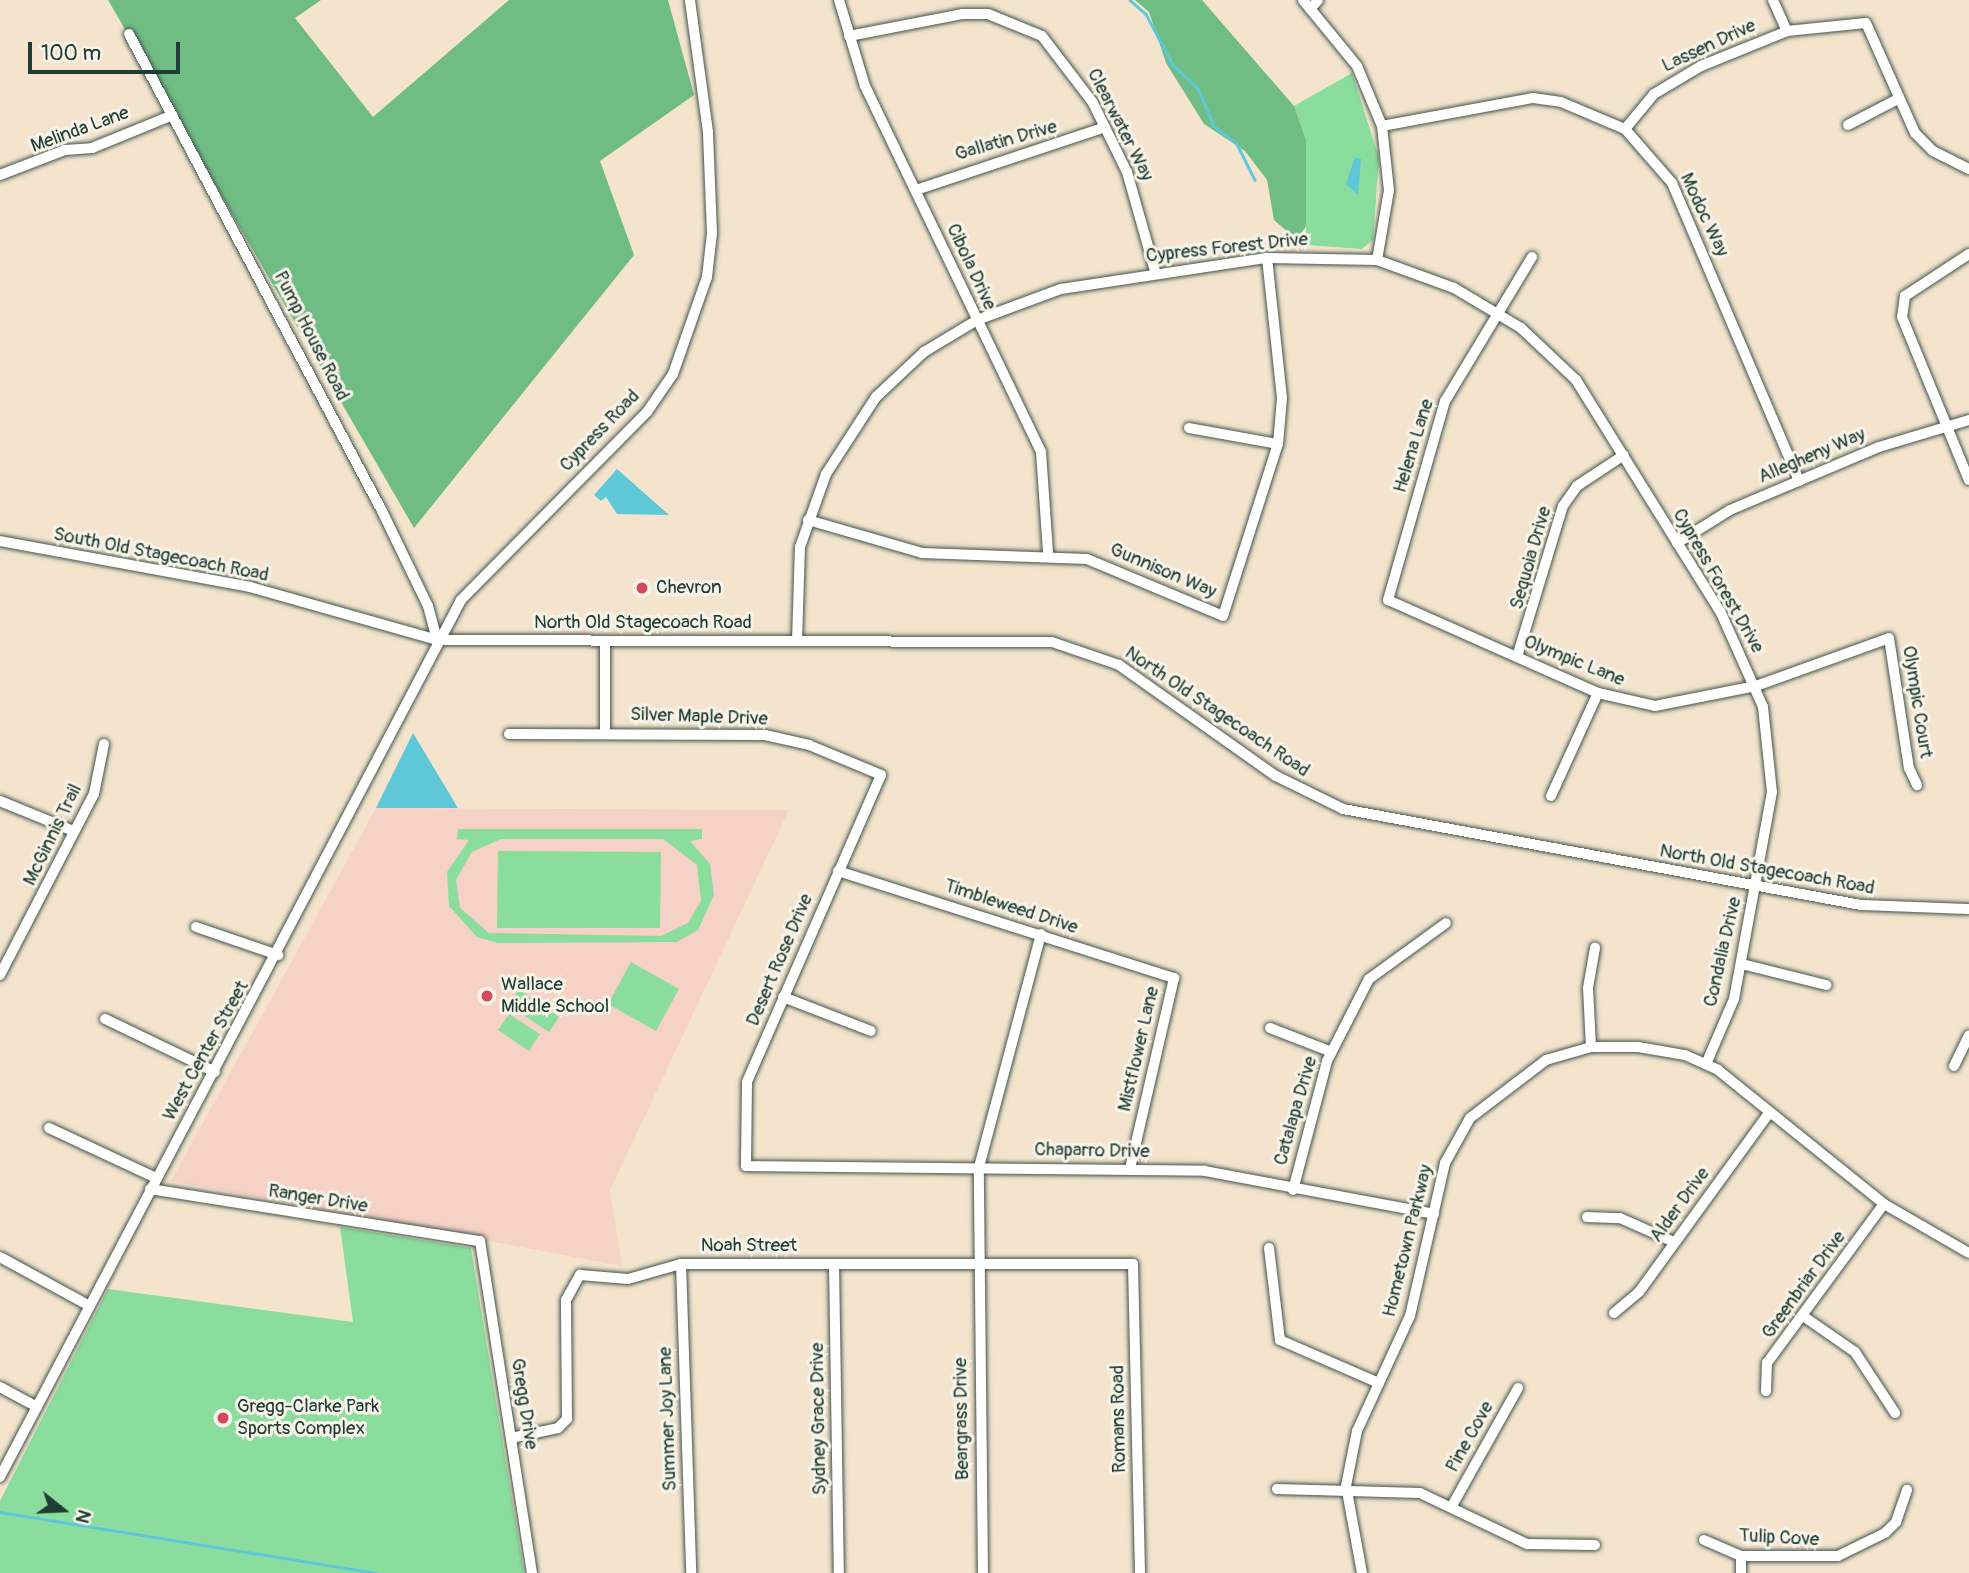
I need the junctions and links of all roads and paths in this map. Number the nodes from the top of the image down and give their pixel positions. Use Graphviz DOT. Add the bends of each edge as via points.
graph roads {
  1 [pos="690,0"];
  2 [pos="839,0"];
  3 [pos="1303,0"];
  4 [pos="1318,0"];
  5 [pos="1773,0"];
  6 [pos="1310,9"];
  7 [pos="1787,31"];
  8 [pos="130,34"];
  9 [pos="849,36"];
  10 [pos="1896,100"];
  11 [pos="173,115"];
  12 [pos="1849,125"];
  13 [pos="1105,127"];
  14 [pos="1382,127"];
  15 [pos="1625,129"];
  16 [pos="1969,169"];
  17 [pos="0,175"];
  18 [pos="916,190"];
  19 [pos="1969,254"];
  20 [pos="1532,257"];
  21 [pos="1267,258"];
  22 [pos="1377,260"];
  23 [pos="1155,271"];
  24 [pos="1497,313"];
  25 [pos="977,320"];
  26 [pos="1969,420"];
  27 [pos="1946,426"];
  28 [pos="1189,428"];
  29 [pos="1278,444"];
  30 [pos="1625,455"];
  31 [pos="1969,480"];
  32 [pos="1799,481"];
  33 [pos="808,520"];
  34 [pos="0,541"];
  35 [pos="1677,543"];
  36 [pos="1048,553"];
  37 [pos="1388,600"];
  38 [pos="437,640"];
  39 [pos="605,641"];
  40 [pos="797,641"];
  41 [pos="1517,657"];
  42 [pos="1756,686"];
  43 [pos="1598,693"];
  44 [pos="605,731"];
  45 [pos="509,734"];
  46 [pos="104,744"];
  47 [pos="881,775"];
  48 [pos="1917,785"];
  49 [pos="1551,796"];
  50 [pos="0,801"];
  51 [pos="74,831"];
  52 [pos="838,871"];
  53 [pos="1756,887"];
  54 [pos="1969,909"];
  55 [pos="1446,923"];
  56 [pos="196,927"];
  57 [pos="1041,934"];
  58 [pos="1595,948"];
  59 [pos="278,955"];
  60 [pos="1742,964"];
  61 [pos="0,975"];
  62 [pos="1174,978"];
  63 [pos="1826,985"];
  64 [pos="783,997"];
  65 [pos="105,1019"];
  66 [pos="1270,1028"];
  67 [pos="871,1031"];
  68 [pos="1969,1035"];
  69 [pos="1591,1047"];
  70 [pos="1332,1052"];
  71 [pos="1706,1064"];
  72 [pos="1954,1066"];
  73 [pos="215,1072"];
  74 [pos="1769,1113"];
  75 [pos="49,1128"];
  76 [pos="746,1166"];
  77 [pos="979,1167"];
  78 [pos="1130,1168"];
  79 [pos="156,1178"];
  80 [pos="150,1189"];
  81 [pos="1293,1190"];
  82 [pos="1884,1204"];
  83 [pos="1434,1214"];
  84 [pos="1587,1217"];
  85 [pos="480,1241"];
  86 [pos="1674,1242"];
  87 [pos="1269,1248"];
  88 [pos="1969,1253"];
  89 [pos="0,1257"];
  90 [pos="681,1264"];
  91 [pos="834,1264"];
  92 [pos="975,1264"];
  93 [pos="1133,1264"];
  94 [pos="90,1306"];
  95 [pos="1614,1314"];
  96 [pos="1803,1317"];
  97 [pos="1379,1383"];
  98 [pos="0,1387"];
  99 [pos="1518,1388"];
  100 [pos="1766,1391"];
  101 [pos="37,1407"];
  102 [pos="1895,1413"];
  103 [pos="511,1438"];
  104 [pos="0,1477"];
  105 [pos="1346,1486"];
  106 [pos="1277,1489"];
  107 [pos="1906,1490"];
  108 [pos="1454,1504"];
  109 [pos="1704,1540"];
  110 [pos="1595,1545"];
  111 [pos="1741,1556"];
  112 [pos="532,1573"];
  113 [pos="691,1573"];
  114 [pos="839,1573"];
  115 [pos="983,1573"];
  116 [pos="1140,1573"];
  117 [pos="1362,1573"];
  118 [pos="1741,1573"];
  1 -- 38 [label="street, Cypress Road" via="705,94 712,233 691,333 647,412 485,570"];
  2 -- 9 [label="street, Cibola Drive"];
  3 -- 6 [label="street"];
  4 -- 6 [label="street"];
  5 -- 7 [label="street"];
  6 -- 14 [label="street" via="1357,66"];
  7 -- 10 [label="street, Lassen Drive" via="1866,23"];
  7 -- 15 [label="street, Lassen Drive" via="1677,78"];
  8 -- 11 [label="street, Pump House Road"];
  9 -- 13 [label="street, Clearwater Way" via="962,14 1017,23 1042,36 1067,62"];
  9 -- 18 [label="street, Cibola Drive"];
  10 -- 12 [label="street"];
  10 -- 16 [label="street" via="1933,151"];
  11 -- 17 [label="street, Melinda Lane" via="92,148 65,150"];
  11 -- 38 [label="street, Pump House Road" via="382,510 428,606"];
  13 -- 18 [label="street, Gallatin Drive"];
  13 -- 23 [label="street, Clearwater Way" via="1138,200"];
  14 -- 15 [label="street, Modoc Way" via="1533,98 1561,102"];
  14 -- 22 [label="street" via="1389,190"];
  15 -- 32 [label="street, Modoc Way" via="1672,183"];
  18 -- 25 [label="street, Cibola Drive"];
  19 -- 27 [label="street" via="1905,296 1902,317"];
  20 -- 24 [label="street, Helena Lane"];
  21 -- 22 [label="street, Cypress Forest Drive"];
  21 -- 23 [label="street, Cypress Forest Drive"];
  21 -- 29 [label="street, Gunnison Way" via="1282,398"];
  22 -- 24 [label="street, Cypress Forest Drive" via="1454,288"];
  23 -- 25 [label="street, Cypress Forest Drive" via="1061,289"];
  24 -- 30 [label="street, Cypress Forest Drive" via="1576,380"];
  24 -- 37 [label="street, Helena Lane" via="1445,401"];
  25 -- 33 [label="street, Cypress Forest Drive" via="924,352 876,397 826,474"];
  25 -- 36 [label="street, Cibola Drive" via="1041,452"];
  26 -- 27 [label="street, Allegheny Way"];
  27 -- 31 [label="street"];
  27 -- 32 [label="street, Allegheny Way"];
  28 -- 29 [label="street"];
  29 -- 36 [label="street, Gunnison Way" via="1223,616 1124,569"];
  30 -- 35 [label="street, Cypress Forest Drive"];
  30 -- 41 [label="street, Sequoia Drive" via="1577,486 1563,506"];
  32 -- 35 [label="street, Allegheny Way" via="1730,510"];
  33 -- 36 [label="street, Gunnison Way" via="922,553"];
  33 -- 40 [label="street, Cypress Forest Drive" via="796,582"];
  34 -- 38 [label="street, South Old Stagecoach Road" via="250,587"];
  35 -- 42 [label="street, Cypress Forest Drive"];
  37 -- 41 [label="street, Olympic Lane"];
  38 -- 39 [label="street, North Old Stagecoach Road"];
  38 -- 59 [label="street, West Center Street"];
  39 -- 40 [label="street, North Old Stagecoach Road"];
  39 -- 44 [label="street"];
  40 -- 53 [label="street, North Old Stagecoach Road" via="1037,640 1076,647 1119,665 1276,776 1343,809"];
  41 -- 43 [label="street, Olympic Lane"];
  42 -- 43 [label="street, Olympic Lane" via="1655,706"];
  42 -- 48 [label="street, Olympic Court" via="1889,638 1909,768"];
  42 -- 53 [label="street, Cypress Forest Drive" via="1772,747 1772,781"];
  43 -- 49 [label="street"];
  44 -- 45 [label="street, Silver Maple Drive"];
  44 -- 47 [label="street, Silver Maple Drive" via="765,734"];
  46 -- 51 [label="street, McGinnis Trail" via="94,793"];
  47 -- 52 [label="street, Desert Rose Drive"];
  50 -- 51 [label="street"];
  51 -- 61 [label="street, McGinnis Trail"];
  52 -- 57 [label="street, Timbleweed Drive"];
  52 -- 64 [label="street, Desert Rose Drive"];
  53 -- 54 [label="street, North Old Stagecoach Road" via="1861,905"];
  53 -- 60 [label="street, Condalia Drive"];
  55 -- 70 [label="street, Catalapa Drive" via="1369,979"];
  56 -- 59 [label="street"];
  57 -- 62 [label="street, Timbleweed Drive"];
  57 -- 77 [label="street"];
  58 -- 69 [label="street" via="1588,988"];
  59 -- 73 [label="street, West Center Street"];
  60 -- 63 [label="street"];
  60 -- 71 [label="street, Condalia Drive"];
  62 -- 78 [label="street, Mistflower Lane"];
  64 -- 67 [label="street"];
  64 -- 76 [label="street, Desert Rose Drive" via="747,1082"];
  65 -- 73 [label="street"];
  66 -- 70 [label="street"];
  68 -- 72 [label="street"];
  69 -- 71 [label="street, Hometown Parkway" via="1638,1047"];
  69 -- 83 [label="street, Hometown Parkway" via="1546,1060 1470,1118 1445,1163"];
  70 -- 81 [label="street, Catalapa Drive"];
  71 -- 74 [label="street, Hometown Parkway"];
  73 -- 79 [label="street, West Center Street"];
  74 -- 82 [label="street, Hometown Parkway"];
  74 -- 86 [label="street, Alder Drive"];
  75 -- 79 [label="street"];
  76 -- 77 [label="street, Chaparro Drive"];
  77 -- 78 [label="street, Chaparro Drive"];
  77 -- 92 [label="street, Beargrass Drive"];
  78 -- 81 [label="street, Chaparro Drive" via="1205,1171"];
  79 -- 80 [label="street, West Center Street"];
  80 -- 85 [label="street, Ranger Drive"];
  80 -- 94 [label="street, West Center Street"];
  81 -- 83 [label="street, Chaparro Drive"];
  82 -- 88 [label="street, Hometown Parkway"];
  82 -- 96 [label="street, Greenbriar Drive"];
  83 -- 97 [label="street, Hometown Parkway" via="1410,1316"];
  84 -- 86 [label="street" via="1620,1217"];
  85 -- 103 [label="street, Gregg Drive"];
  86 -- 95 [label="street, Alder Drive"];
  87 -- 97 [label="street" via="1280,1340"];
  89 -- 94 [label="street"];
  90 -- 91 [label="street, Noah Street"];
  90 -- 103 [label="street, Noah Street" via="628,1279 576,1277 566,1300 567,1419 558,1429"];
  90 -- 113 [label="street, Summer Joy Lane"];
  91 -- 92 [label="street, Noah Street"];
  91 -- 114 [label="street, Sydney Grace Drive"];
  92 -- 93 [label="street, Noah Street"];
  92 -- 115 [label="street, Beargrass Drive"];
  93 -- 116 [label="street, Romans Road"];
  94 -- 101 [label="street, West Center Street"];
  96 -- 100 [label="street, Greenbriar Drive" via="1767,1363"];
  96 -- 102 [label="street" via="1854,1352"];
  97 -- 105 [label="street, Hometown Parkway" via="1357,1431"];
  98 -- 101 [label="street"];
  99 -- 108 [label="street, Pine Cove"];
  101 -- 104 [label="street, West Center Street"];
  103 -- 112 [label="street, Gregg Drive"];
  105 -- 106 [label="street"];
  105 -- 108 [label="street" via="1420,1493"];
  105 -- 117 [label="street, Hometown Parkway"];
  107 -- 111 [label="street, Tulip Cove" via="1896,1522 1856,1550 1805,1560"];
  108 -- 110 [label="street" via="1527,1544"];
  109 -- 111 [label="street, Tulip Cove"];
  111 -- 118 [label="street"];
}
